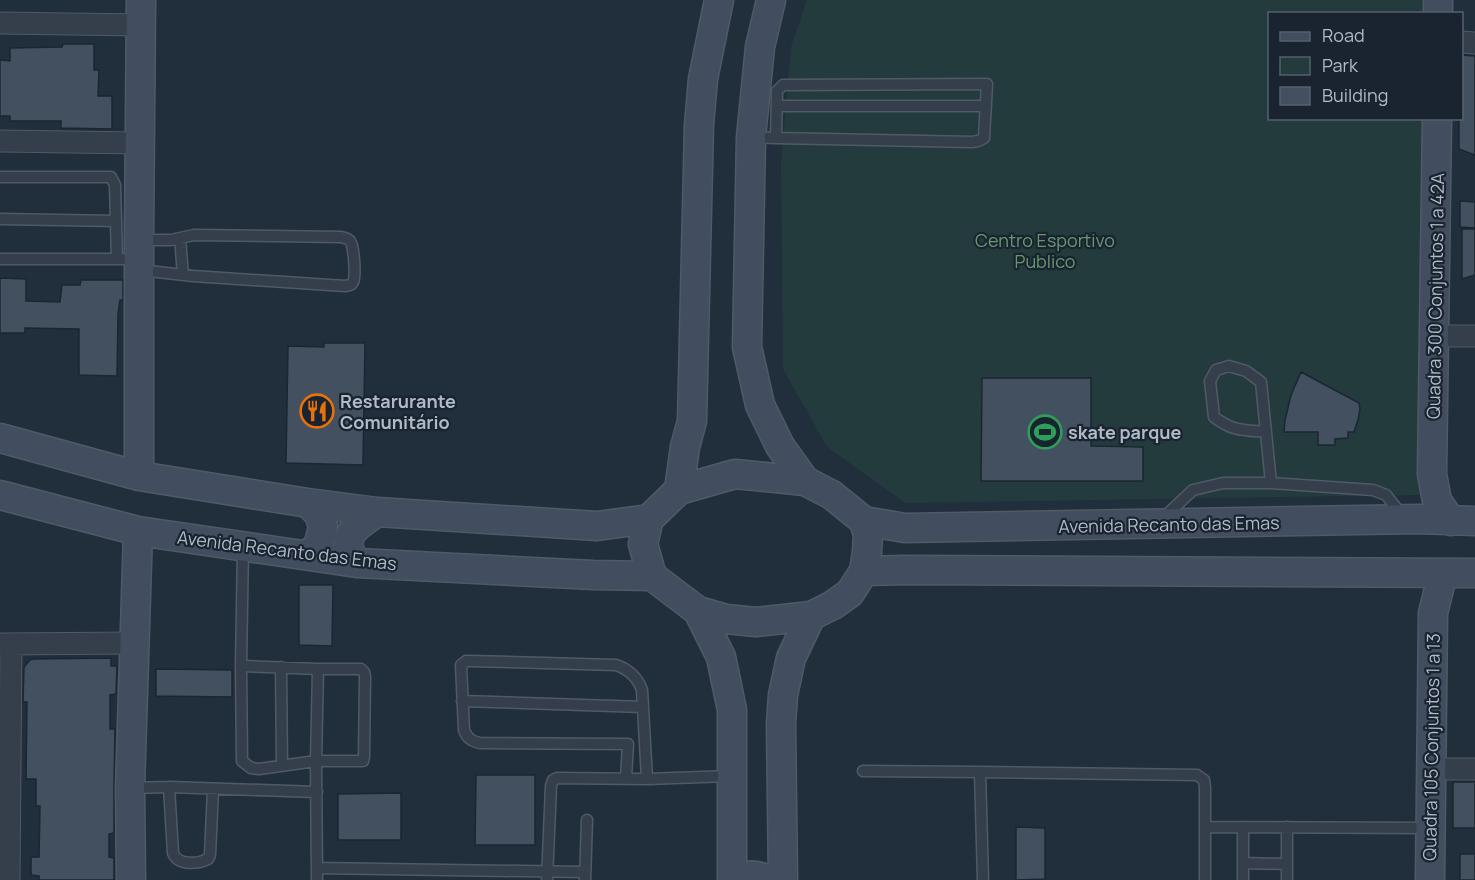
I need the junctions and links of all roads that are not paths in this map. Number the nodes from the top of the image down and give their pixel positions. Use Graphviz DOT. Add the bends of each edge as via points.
graph roads {
  1 [pos="719,0"];
  2 [pos="771,0"];
  3 [pos="141,12"];
  4 [pos="0,23"];
  5 [pos="777,106"];
  6 [pos="986,106"];
  7 [pos="1437,120"];
  8 [pos="764,138"];
  9 [pos="0,141"];
  10 [pos="140,143"];
  11 [pos="0,177"];
  12 [pos="0,219"];
  13 [pos="116,221"];
  14 [pos="180,238"];
  15 [pos="134,257"];
  16 [pos="0,260"];
  17 [pos="183,275"];
  18 [pos="1434,336"];
  19 [pos="1475,336"];
  20 [pos="1265,432"];
  21 [pos="0,438"];
  22 [pos="1432,474"];
  23 [pos="139,476"];
  24 [pos="805,480"];
  25 [pos="1271,483"];
  26 [pos="678,490"];
  27 [pos="0,495"];
  28 [pos="308,503"];
  29 [pos="377,512"];
  30 [pos="649,519"];
  31 [pos="1412,520"];
  32 [pos="864,521"];
  33 [pos="1463,521"];
  34 [pos="1156,525"];
  35 [pos="138,531"];
  36 [pos="243,546"];
  37 [pos="307,555"];
  38 [pos="357,563"];
  39 [pos="864,571"];
  40 [pos="1434,573"];
  41 [pos="1475,573"];
  42 [pos="652,576"];
  43 [pos="698,611"];
  44 [pos="811,616"];
  45 [pos="135,643"];
  46 [pos="6,644"];
  47 [pos="241,666"];
  48 [pos="281,668"];
  49 [pos="318,669"];
  50 [pos="462,701"];
  51 [pos="643,707"];
  52 [pos="628,744"];
  53 [pos="645,745"];
  54 [pos="316,761"];
  55 [pos="282,766"];
  56 [pos="1431,769"];
  57 [pos="1475,769"];
  58 [pos="863,771"];
  59 [pos="980,772"];
  60 [pos="733,776"];
  61 [pos="626,778"];
  62 [pos="647,778"];
  63 [pos="169,787"];
  64 [pos="130,788"];
  65 [pos="213,789"];
  66 [pos="316,792"];
  67 [pos="587,820"];
  68 [pos="1206,827"];
  69 [pos="1243,827"];
  70 [pos="1287,828"];
  71 [pos="1430,828"];
  72 [pos="1243,863"];
  73 [pos="1287,864"];
  74 [pos="318,874"];
  75 [pos="547,875"];
  76 [pos="585,876"];
  77 [pos="9,880"];
  78 [pos="131,880"];
  79 [pos="732,880"];
  80 [pos="738,880"];
  81 [pos="768,880"];
  82 [pos="783,880"];
  83 [pos="983,880"];
  84 [pos="1205,880"];
  85 [pos="1243,880"];
  86 [pos="1287,880"];
  87 [pos="1430,880"];
  1 -- 26 [label="main road" via="703,79 699,125 692,421"];
  2 -- 8 [label="main road" via="760,47"];
  3 -- 4 [label="street"];
  3 -- 10 [label="main road"];
  5 -- 6 [label="lane"];
  5 -- 6 [label="lane" via="777,90 783,85 987,84"];
  5 -- 8 [label="lane"];
  6 -- 8 [label="lane" via="984,138 978,141"];
  7 -- 18 [label="main road, Quadra 300 Conjuntos 1 a 42A"];
  8 -- 24 [label="main road" via="747,348 760,405 780,446"];
  9 -- 10 [label="street"];
  10 -- 15 [label="main road"];
  11 -- 13 [label="lane" via="111,177 115,185"];
  12 -- 13 [label="lane"];
  13 -- 15 [label="lane"];
  14 -- 15 [label="lane"];
  14 -- 17 [label="lane"];
  14 -- 17 [label="lane" via="341,237 352,244 354,276 353,282 345,286"];
  15 -- 16 [label="lane"];
  15 -- 17 [label="lane"];
  15 -- 23 [label="main road"];
  18 -- 19 [label="street"];
  18 -- 22 [label="main road, Quadra 300 Conjuntos 1 a 42A"];
  20 -- 20 [label="lane" via="1240,430 1214,417 1210,381 1216,370 1238,368 1260,382"];
  20 -- 25 [label="lane"];
  21 -- 23 [label="main road"];
  22 -- 31 [label="main road, Quadra 300 Conjuntos 1 a 42A" via="1426,502"];
  22 -- 33 [label="main road, Quadra 300 Conjuntos 1 a 42A" via="1437,501"];
  23 -- 28 [label="main road"];
  24 -- 26 [label="main road" via="735,474"];
  24 -- 32 [label="main road" via="832,495"];
  25 -- 31 [label="lane" via="1373,490 1386,495"];
  25 -- 34 [label="lane" via="1223,483 1193,490"];
  26 -- 30 [label="main road"];
  27 -- 35 [label="main road, Avenida Recanto das Emas"];
  28 -- 29 [label="main road"];
  28 -- 37 [label="main road" via="319,514 323,526 319,543"];
  29 -- 30 [label="main road" via="597,526"];
  29 -- 38 [label="main road" via="351,533 347,546"];
  30 -- 42 [label="main road" via="642,544"];
  31 -- 33 [label="main road, Avenida Recanto das Emas"];
  31 -- 34 [label="main road, Avenida Recanto das Emas"];
  32 -- 34 [label="main road, Avenida Recanto das Emas" via="904,528"];
  32 -- 39 [label="main road" via="868,535"];
  35 -- 36 [label="main road, Avenida Recanto das Emas"];
  35 -- 45 [label="main road"];
  36 -- 37 [label="main road, Avenida Recanto das Emas"];
  36 -- 47 [label="lane"];
  37 -- 38 [label="main road, Avenida Recanto das Emas"];
  38 -- 42 [label="main road, Avenida Recanto das Emas"];
  39 -- 40 [label="main road"];
  39 -- 44 [label="main road" via="850,592"];
  40 -- 41 [label="main road"];
  40 -- 56 [label="main road, Quadra 105 Conjuntos 1 a 13"];
  42 -- 43 [label="main road"];
  43 -- 44 [label="main road" via="756,622"];
  43 -- 60 [label="main road" via="721,657 732,710"];
  44 -- 82 [label="main road" via="791,658 783,695"];
  45 -- 46 [label="street"];
  45 -- 64 [label="main road"];
  46 -- 77 [label="street"];
  47 -- 48 [label="lane"];
  47 -- 55 [label="lane" via="242,761 251,768"];
  48 -- 49 [label="lane"];
  48 -- 55 [label="lane"];
  49 -- 54 [label="lane"];
  49 -- 54 [label="lane" via="355,668 364,672 364,758 359,762"];
  50 -- 51 [label="lane"];
  50 -- 51 [label="lane" via="460,668 466,662 616,665 638,680"];
  50 -- 52 [label="lane" via="466,735 480,744"];
  51 -- 53 [label="lane"];
  52 -- 53 [label="lane"];
  52 -- 61 [label="lane"];
  53 -- 62 [label="lane"];
  54 -- 55 [label="lane"];
  54 -- 66 [label="lane"];
  56 -- 57 [label="street"];
  56 -- 71 [label="main road, Quadra 105 Conjuntos 1 a 13"];
  58 -- 59 [label="lane"];
  59 -- 68 [label="lane" via="1197,775 1204,780"];
  59 -- 83 [label="lane"];
  60 -- 62 [label="lane"];
  60 -- 79 [label="main road"];
  61 -- 62 [label="lane"];
  61 -- 75 [label="lane" via="553,780"];
  63 -- 64 [label="lane"];
  63 -- 65 [label="lane"];
  63 -- 65 [label="lane" via="173,853 183,862 206,861 210,855"];
  64 -- 78 [label="main road"];
  65 -- 66 [label="lane"];
  66 -- 74 [label="lane"];
  67 -- 76 [label="lane"];
  68 -- 69 [label="lane"];
  68 -- 84 [label="lane"];
  69 -- 70 [label="lane"];
  69 -- 72 [label="lane"];
  70 -- 71 [label="lane"];
  70 -- 73 [label="lane"];
  71 -- 87 [label="main road, Quadra 105 Conjuntos 1 a 13"];
  72 -- 73 [label="lane"];
  72 -- 85 [label="lane"];
  73 -- 86 [label="lane"];
  74 -- 75 [label="lane"];
  75 -- 76 [label="lane"];
  80 -- 81 [label="main road" via="752,875"];
}
